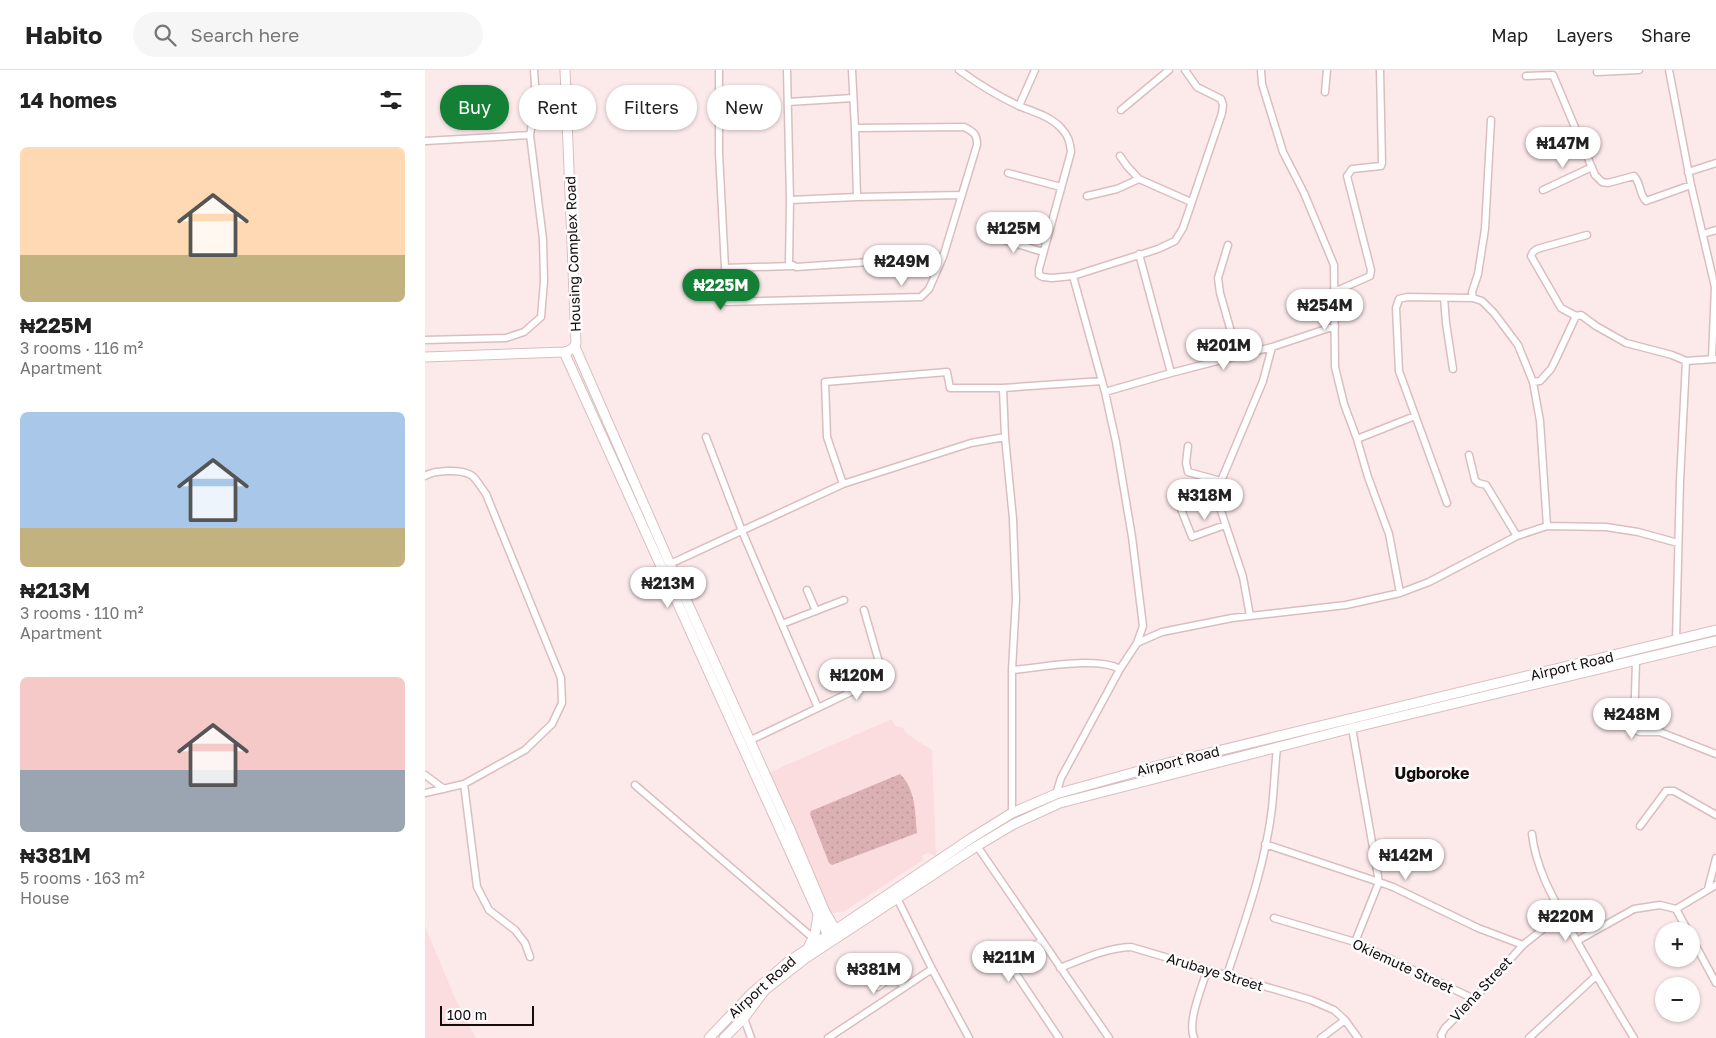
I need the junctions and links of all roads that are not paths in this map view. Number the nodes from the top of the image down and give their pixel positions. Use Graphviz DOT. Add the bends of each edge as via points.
graph roads {
  1 [pos="534,70"];
  2 [pos="565,70"];
  3 [pos="719,70"];
  4 [pos="787,70"];
  5 [pos="852,70"];
  6 [pos="959,70"];
  7 [pos="1035,70"];
  8 [pos="1185,70"];
  9 [pos="1261,70"];
  10 [pos="1327,70"];
  11 [pos="1380,70"];
  12 [pos="1637,70"];
  13 [pos="1669,70"];
  14 [pos="1167,71"];
  15 [pos="1597,72"];
  16 [pos="1526,76"];
  17 [pos="1325,92"];
  18 [pos="853,98"];
  19 [pos="788,102"];
  20 [pos="1019,106"];
  21 [pos="1121,110"];
  22 [pos="1491,120"];
  23 [pos="855,128"];
  24 [pos="530,135"];
  25 [pos="425,142"];
  26 [pos="1120,156"];
  27 [pos="1716,163"];
  28 [pos="1592,166"];
  29 [pos="1688,172"];
  30 [pos="1008,173"];
  31 [pos="1139,179"];
  32 [pos="1691,186"];
  33 [pos="1061,187"];
  34 [pos="1543,190"];
  35 [pos="962,196"];
  36 [pos="1087,196"];
  37 [pos="857,197"];
  38 [pos="790,200"];
  39 [pos="1191,202"];
  40 [pos="1716,230"];
  41 [pos="1703,234"];
  42 [pos="1587,235"];
  43 [pos="991,236"];
  44 [pos="1228,245"];
  45 [pos="1043,252"];
  46 [pos="1139,254"];
  47 [pos="943,257"];
  48 [pos="793,266"];
  49 [pos="725,268"];
  50 [pos="1073,276"];
  51 [pos="1716,287"];
  52 [pos="1334,292"];
  53 [pos="1444,298"];
  54 [pos="1473,298"];
  55 [pos="1576,316"];
  56 [pos="1335,326"];
  57 [pos="425,340"];
  58 [pos="575,347"];
  59 [pos="1272,347"];
  60 [pos="564,352"];
  61 [pos="1239,356"];
  62 [pos="425,357"];
  63 [pos="1714,358"];
  64 [pos="1686,361"];
  65 [pos="1453,369"];
  66 [pos="1171,373"];
  67 [pos="1102,381"];
  68 [pos="1533,382"];
  69 [pos="1003,388"];
  70 [pos="1105,392"];
  71 [pos="1415,416"];
  72 [pos="707,437"];
  73 [pos="1005,437"];
  74 [pos="1357,439"];
  75 [pos="1188,446"];
  76 [pos="1469,455"];
  77 [pos="425,476"];
  78 [pos="1221,480"];
  79 [pos="843,484"];
  80 [pos="1447,503"];
  81 [pos="1179,504"];
  82 [pos="1225,525"];
  83 [pos="1547,526"];
  84 [pos="742,531"];
  85 [pos="1517,536"];
  86 [pos="1679,543"];
  87 [pos="670,564"];
  88 [pos="807,590"];
  89 [pos="1400,594"];
  90 [pos="844,600"];
  91 [pos="864,610"];
  92 [pos="816,611"];
  93 [pos="1251,616"];
  94 [pos="782,624"];
  95 [pos="1716,630"];
  96 [pos="1676,640"];
  97 [pos="1716,641"];
  98 [pos="1137,643"];
  99 [pos="1636,660"];
  100 [pos="1120,669"];
  101 [pos="1012,670"];
  102 [pos="818,708"];
  103 [pos="1352,728"];
  104 [pos="749,741"];
  105 [pos="1277,747"];
  106 [pos="1716,754"];
  107 [pos="1151,768"];
  108 [pos="425,775"];
  109 [pos="1154,779"];
  110 [pos="464,784"];
  111 [pos="635,785"];
  112 [pos="444,789"];
  113 [pos="425,793"];
  114 [pos="1056,794"];
  115 [pos="1012,813"];
  116 [pos="1716,815"];
  117 [pos="1640,826"];
  118 [pos="1532,834"];
  119 [pos="1265,844"];
  120 [pos="977,846"];
  121 [pos="1716,858"];
  122 [pos="1379,882"];
  123 [pos="1716,885"];
  124 [pos="1707,889"];
  125 [pos="897,898"];
  126 [pos="1676,909"];
  127 [pos="821,913"];
  128 [pos="1562,914"];
  129 [pos="1274,918"];
  130 [pos="848,922"];
  131 [pos="1683,922"];
  132 [pos="833,936"];
  133 [pos="813,938"];
  134 [pos="1041,941"];
  135 [pos="1577,941"];
  136 [pos="1355,942"];
  137 [pos="1523,944"];
  138 [pos="808,948"];
  139 [pos="1700,954"];
  140 [pos="530,957"];
  141 [pos="1061,968"];
  142 [pos="932,969"];
  143 [pos="1207,970"];
  144 [pos="865,971"];
  145 [pos="1227,975"];
  146 [pos="1596,976"];
  147 [pos="1716,983"];
  148 [pos="904,987"];
  149 [pos="1474,999"];
  150 [pos="744,1018"];
  151 [pos="1345,1020"];
  152 [pos="1441,1036"];
  153 [pos="709,1038"];
  154 [pos="724,1038"];
  155 [pos="751,1038"];
  156 [pos="828,1038"];
  157 [pos="969,1038"];
  158 [pos="1059,1038"];
  159 [pos="1109,1038"];
  160 [pos="1194,1038"];
  161 [pos="1321,1038"];
  162 [pos="1358,1038"];
  163 [pos="1529,1038"];
  164 [pos="1634,1038"];
  1 -- 24 [label="street" via="535,101"];
  2 -- 58 [label="main road, Housing Complex Road"];
  3 -- 49 [label="street" via="719,154"];
  4 -- 19 [label="street"];
  5 -- 18 [label="street"];
  6 -- 20 [label="street"];
  7 -- 20 [label="street"];
  8 -- 39 [label="street" via="1197,88 1221,99 1223,105"];
  9 -- 52 [label="street" via="1283,152 1334,265"];
  10 -- 17 [label="street"];
  11 -- 52 [label="street" via="1382,163 1381,166 1352,169 1347,176 1370,276"];
  12 -- 15 [label="street"];
  13 -- 29 [label="street"];
  14 -- 21 [label="street"];
  16 -- 28 [label="street" via="1553,75"];
  18 -- 19 [label="street"];
  18 -- 23 [label="street"];
  19 -- 38 [label="street"];
  20 -- 33 [label="street" via="1051,120 1069,137 1071,152"];
  22 -- 54 [label="street" via="1485,229"];
  23 -- 35 [label="street" via="964,127 973,131 977,145"];
  23 -- 37 [label="street"];
  24 -- 25 [label="street"];
  24 -- 57 [label="street" via="543,239 541,317 524,332 506,338"];
  26 -- 31 [label="street"];
  27 -- 29 [label="street"];
  28 -- 32 [label="street" via="1602,182 1634,176 1646,201"];
  28 -- 34 [label="street"];
  29 -- 32 [label="street"];
  30 -- 33 [label="street"];
  31 -- 36 [label="street" via="1117,189"];
  31 -- 39 [label="street"];
  32 -- 41 [label="street"];
  33 -- 45 [label="street"];
  35 -- 37 [label="street"];
  35 -- 47 [label="street"];
  37 -- 38 [label="street"];
  38 -- 48 [label="street" via="789,263"];
  39 -- 46 [label="street" via="1175,241"];
  40 -- 41 [label="street"];
  41 -- 51 [label="street"];
  42 -- 55 [label="street" via="1537,249 1531,256 1561,308"];
  43 -- 45 [label="street"];
  44 -- 61 [label="street" via="1218,278"];
  45 -- 50 [label="street" via="1039,275 1053,278"];
  46 -- 50 [label="street"];
  46 -- 66 [label="street"];
  47 -- 48 [label="street"];
  47 -- 49 [label="street" via="929,289 921,297 727,302"];
  48 -- 49 [label="street"];
  50 -- 67 [label="street"];
  51 -- 63 [label="street"];
  52 -- 56 [label="street"];
  53 -- 54 [label="street"];
  53 -- 65 [label="street"];
  53 -- 71 [label="street" via="1407,296 1399,299 1396,308 1399,371"];
  54 -- 68 [label="street" via="1494,312 1518,345"];
  55 -- 64 [label="street" via="1581,315 1626,343"];
  55 -- 68 [label="street" via="1551,369 1540,381"];
  56 -- 59 [label="street"];
  56 -- 74 [label="street" via="1335,368 1343,404"];
  58 -- 60 [label="main road, Housing Complex Road"];
  58 -- 87 [label="main road"];
  59 -- 61 [label="street"];
  59 -- 78 [label="street" via="1263,381"];
  60 -- 62 [label="main road, Housing Complex Road"];
  60 -- 127 [label="main road"];
  61 -- 66 [label="street"];
  63 -- 64 [label="street"];
  64 -- 86 [label="street"];
  66 -- 70 [label="street"];
  67 -- 69 [label="street"];
  67 -- 70 [label="street"];
  68 -- 83 [label="street" via="1540,421"];
  69 -- 73 [label="street"];
  69 -- 79 [label="street" via="950,388 947,372 825,382 827,437"];
  70 -- 98 [label="street" via="1132,537 1143,626"];
  71 -- 74 [label="street"];
  71 -- 80 [label="street"];
  72 -- 84 [label="street"];
  73 -- 79 [label="street" via="971,443"];
  73 -- 101 [label="street" via="1016,599"];
  74 -- 89 [label="street" via="1367,477 1389,534"];
  75 -- 78 [label="street" via="1188,472"];
  76 -- 85 [label="street" via="1475,480 1486,485"];
  77 -- 110 [label="street" via="455,471 471,476 486,494 561,678 562,703 552,724 525,750"];
  78 -- 82 [label="street" via="1217,499"];
  79 -- 84 [label="street"];
  81 -- 82 [label="street" via="1192,537"];
  82 -- 93 [label="street" via="1243,577"];
  83 -- 85 [label="street"];
  83 -- 86 [label="street" via="1605,527"];
  84 -- 87 [label="street"];
  84 -- 94 [label="street"];
  85 -- 89 [label="street"];
  86 -- 96 [label="street"];
  87 -- 104 [label="main road"];
  88 -- 92 [label="street"];
  89 -- 93 [label="street" via="1346,605"];
  90 -- 92 [label="street"];
  91 -- 102 [label="street" via="881,669 878,679"];
  92 -- 94 [label="street"];
  93 -- 98 [label="street" via="1162,632"];
  94 -- 102 [label="street"];
  95 -- 96 [label="main road, Airport Road"];
  96 -- 107 [label="main road, Airport Road"];
  97 -- 99 [label="main road, Airport Road"];
  98 -- 100 [label="street"];
  99 -- 103 [label="main road, Airport Road"];
  99 -- 106 [label="street" via="1634,730 1660,732"];
  100 -- 101 [label="street" via="1096,662"];
  100 -- 114 [label="street" via="1061,778"];
  101 -- 115 [label="street"];
  102 -- 104 [label="street"];
  103 -- 105 [label="main road, Airport Road"];
  103 -- 122 [label="street"];
  104 -- 127 [label="main road" via="789,826"];
  105 -- 109 [label="main road, Airport Road"];
  105 -- 119 [label="street" via="1272,809"];
  107 -- 109 [label="main road"];
  107 -- 114 [label="main road, Airport Road"];
  108 -- 112 [label="street"];
  109 -- 120 [label="main road, Airport Road" via="1060,803 1013,824"];
  110 -- 112 [label="street"];
  110 -- 140 [label="street" via="477,887 489,910 515,930 525,943"];
  111 -- 133 [label="street"];
  112 -- 113 [label="street"];
  114 -- 115 [label="main road, Airport Road"];
  115 -- 130 [label="main road, Airport Road" via="929,865"];
  116 -- 117 [label="street" via="1669,790"];
  118 -- 128 [label="street" via="1539,869"];
  119 -- 122 [label="street"];
  119 -- 145 [label="street" via="1248,912"];
  120 -- 125 [label="main road, Airport Road"];
  120 -- 134 [label="street"];
  121 -- 124 [label="street"];
  122 -- 136 [label="street"];
  122 -- 137 [label="street" via="1478,928"];
  123 -- 124 [label="street"];
  124 -- 126 [label="street"];
  125 -- 132 [label="main road, Airport Road"];
  125 -- 142 [label="street"];
  126 -- 131 [label="street"];
  126 -- 135 [label="street" via="1660,905 1634,909"];
  127 -- 130 [label="main road" via="838,922"];
  127 -- 132 [label="main road"];
  127 -- 133 [label="main road"];
  128 -- 135 [label="street"];
  128 -- 137 [label="street, Viena Street"];
  129 -- 136 [label="street, Okiemute Street"];
  130 -- 132 [label="main road, Airport Road"];
  132 -- 138 [label="main road, Airport Road"];
  132 -- 150 [label="main road, Airport Road" via="765,990"];
  133 -- 138 [label="main road"];
  134 -- 141 [label="street"];
  134 -- 158 [label="street" via="1012,958 1010,965"];
  135 -- 146 [label="street"];
  136 -- 149 [label="street, Okiemute Street"];
  137 -- 149 [label="street, Viena Street"];
  138 -- 153 [label="main road, Airport Road" via="771,975"];
  139 -- 147 [label="street"];
  141 -- 143 [label="street, Arubaye Street" via="1106,950 1131,947"];
  141 -- 159 [label="street"];
  142 -- 148 [label="street"];
  142 -- 157 [label="street"];
  143 -- 145 [label="street, Arubaye Street"];
  143 -- 160 [label="street" via="1192,1021"];
  144 -- 148 [label="street" via="878,987 894,975"];
  145 -- 151 [label="street, Arubaye Street" via="1311,1000 1334,1010"];
  146 -- 163 [label="street"];
  146 -- 164 [label="street"];
  148 -- 156 [label="street"];
  149 -- 152 [label="street, Viena Street"];
  150 -- 154 [label="main road, Airport Road"];
  150 -- 155 [label="street"];
  151 -- 161 [label="street"];
  151 -- 162 [label="street, Arubaye Street"];
}
